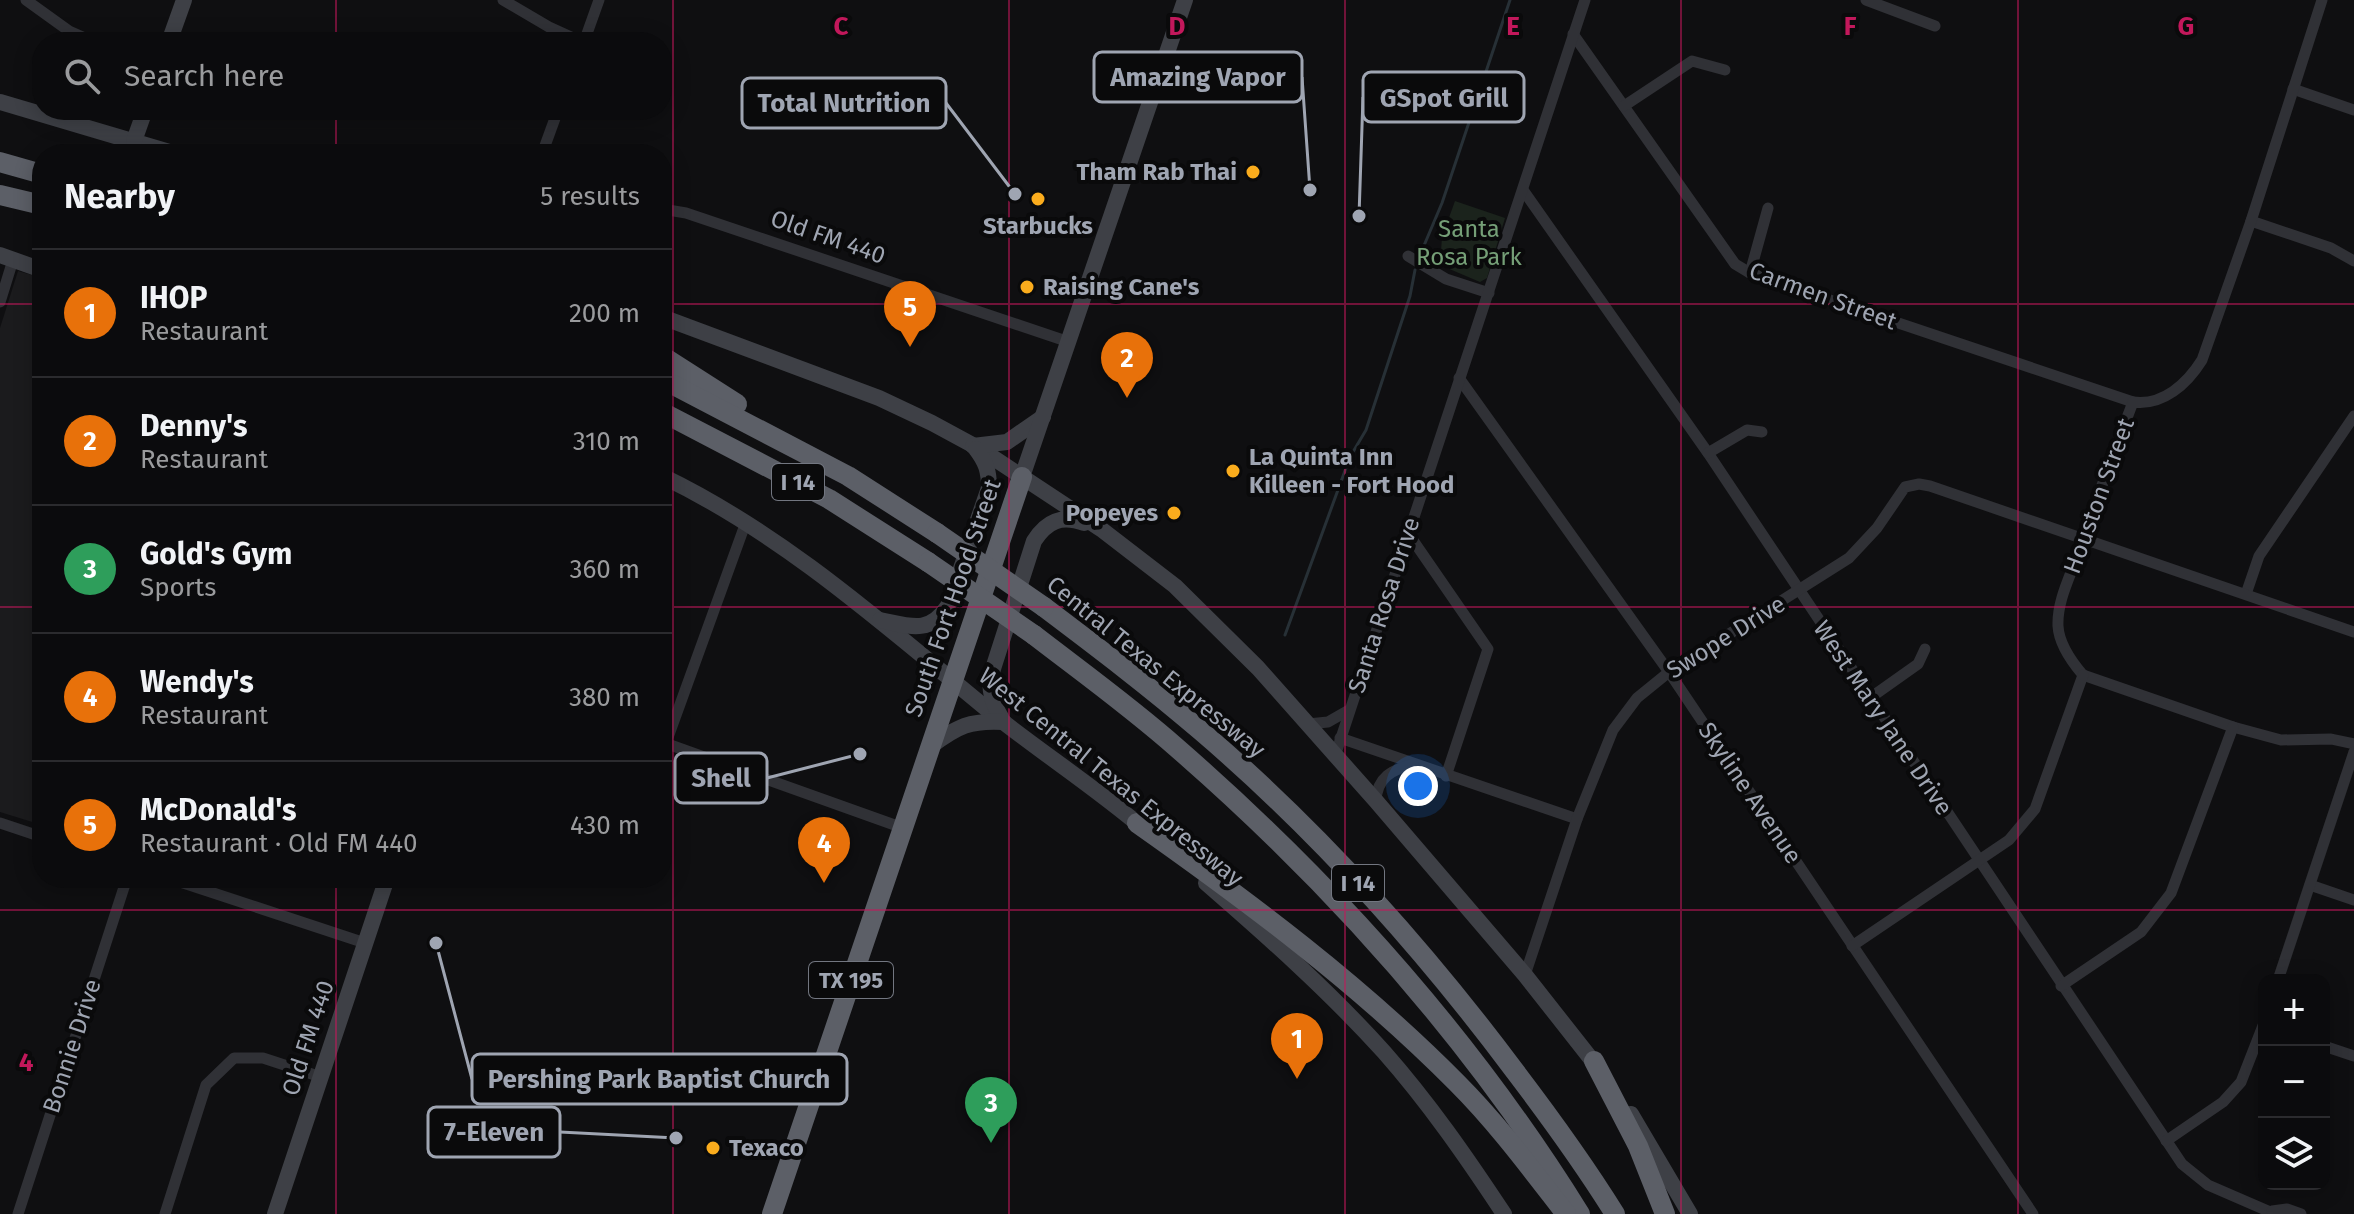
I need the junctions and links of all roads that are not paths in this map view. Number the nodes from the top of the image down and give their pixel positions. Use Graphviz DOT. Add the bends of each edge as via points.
graph roads {
  1 [pos="26,0"];
  2 [pos="184,0"];
  3 [pos="503,0"];
  4 [pos="599,0"];
  5 [pos="1185,0"];
  6 [pos="1585,0"];
  7 [pos="1866,0"];
  8 [pos="2322,0"];
  9 [pos="1935,26"];
  10 [pos="71,32"];
  11 [pos="173,32"];
  12 [pos="560,32"];
  13 [pos="587,32"];
  14 [pos="1573,34"];
  15 [pos="1725,70"];
  16 [pos="2293,89"];
  17 [pos="0,102"];
  18 [pos="1624,106"];
  19 [pos="2354,110"];
  20 [pos="32,111"];
  21 [pos="62,120"];
  22 [pos="141,120"];
  23 [pos="554,120"];
  24 [pos="134,141"];
  25 [pos="144,144"];
  26 [pos="546,144"];
  27 [pos="0,162"];
  28 [pos="32,171"];
  29 [pos="1523,190"];
  30 [pos="0,195"];
  31 [pos="32,203"];
  32 [pos="1768,208"];
  33 [pos="672,211"];
  34 [pos="2251,221"];
  35 [pos="1408,256"];
  36 [pos="7,258"];
  37 [pos="2354,261"];
  38 [pos="32,267"];
  39 [pos="1750,273"];
  40 [pos="1489,293"];
  41 [pos="0,302"];
  42 [pos="672,321"];
  43 [pos="1069,342"];
  44 [pos="672,362"];
  45 [pos="1459,378"];
  46 [pos="672,384"];
  47 [pos="2133,402"];
  48 [pos="2354,416"];
  49 [pos="672,417"];
  50 [pos="1043,417"];
  51 [pos="1762,432"];
  52 [pos="973,446"];
  53 [pos="1708,453"];
  54 [pos="848,476"];
  55 [pos="1022,477"];
  56 [pos="672,481"];
  57 [pos="746,522"];
  58 [pos="1101,529"];
  59 [pos="1408,533"];
  60 [pos="2083,538"];
  61 [pos="1799,592"];
  62 [pos="2246,594"];
  63 [pos="879,620"];
  64 [pos="2354,632"];
  65 [pos="1925,649"];
  66 [pos="1669,672"];
  67 [pos="2083,675"];
  68 [pos="953,681"];
  69 [pos="1870,698"];
  70 [pos="1349,710"];
  71 [pos="672,721"];
  72 [pos="1004,722"];
  73 [pos="1308,724"];
  74 [pos="2233,727"];
  75 [pos="1340,738"];
  76 [pos="2354,744"];
  77 [pos="672,746"];
  78 [pos="931,746"];
  79 [pos="2354,752"];
  80 [pos="1335,756"];
  81 [pos="1413,764"];
  82 [pos="1446,776"];
  83 [pos="1376,801"];
  84 [pos="1577,819"];
  85 [pos="0,823"];
  86 [pos="1137,823"];
  87 [pos="903,828"];
  88 [pos="32,834"];
  89 [pos="1978,862"];
  90 [pos="2310,885"];
  91 [pos="124,888"];
  92 [pos="198,888"];
  93 [pos="384,888"];
  94 [pos="2354,900"];
  95 [pos="365,943"];
  96 [pos="1852,946"];
  97 [pos="2280,974"];
  98 [pos="1525,975"];
  99 [pos="2061,986"];
  100 [pos="2258,1040"];
  101 [pos="2330,1048"];
  102 [pos="2354,1056"];
  103 [pos="1594,1061"];
  104 [pos="321,1077"];
  105 [pos="2166,1141"];
  106 [pos="2273,1213"];
  107 [pos="18,1214"];
  108 [pos="165,1214"];
  109 [pos="275,1214"];
  110 [pos="772,1214"];
  111 [pos="1504,1214"];
  112 [pos="1566,1214"];
  113 [pos="1580,1214"];
  114 [pos="1615,1214"];
  115 [pos="1665,1214"];
  116 [pos="1690,1214"];
  117 [pos="2033,1214"];
  118 [pos="2301,1214"];
  1 -- 10 [label="street"];
  2 -- 11 [label="main road"];
  3 -- 12 [label="street"];
  4 -- 13 [label="street"];
  5 -- 43 [label="main road, South Fort Hood Street / TX 195"];
  6 -- 14 [label="street, Santa Rosa Drive"];
  7 -- 9 [label="street"];
  8 -- 16 [label="street, Houston Street"];
  14 -- 18 [label="street, Carmen Street"];
  14 -- 29 [label="street, Santa Rosa Drive"];
  15 -- 18 [label="street" via="1692,61"];
  16 -- 19 [label="street"];
  16 -- 34 [label="street, Houston Street"];
  17 -- 20 [label="main road"];
  18 -- 39 [label="street, Carmen Street" via="1735,264"];
  21 -- 24 [label="main road"];
  22 -- 24 [label="main road"];
  23 -- 26 [label="street"];
  24 -- 25 [label="main road"];
  27 -- 28 [label="highway"];
  29 -- 40 [label="street, Santa Rosa Drive"];
  29 -- 53 [label="street, West Mary Jane Drive"];
  30 -- 31 [label="highway"];
  32 -- 39 [label="street"];
  33 -- 43 [label="street, Old FM 440"];
  34 -- 37 [label="street"];
  34 -- 47 [label="street, Houston Street" via="2192,376 2171,394"];
  35 -- 40 [label="street" via="1446,279"];
  36 -- 38 [label="main road"];
  36 -- 41 [label="street"];
  39 -- 47 [label="street, Carmen Street"];
  40 -- 45 [label="street, Santa Rosa Drive"];
  42 -- 52 [label="main road" via="879,398"];
  43 -- 50 [label="main road, South Fort Hood Street / TX 195"];
  44 -- 54 [label="highway"];
  45 -- 59 [label="street, Santa Rosa Drive"];
  45 -- 66 [label="street, Skyline Avenue"];
  46 -- 54 [label="highway, Central Texas Expressway / I 14"];
  47 -- 60 [label="street, Houston Street"];
  48 -- 62 [label="street" via="2259,556"];
  49 -- 113 [label="highway, Central Texas Expressway / I 14, bridge" via="829,499 928,562 1034,635 1176,747 1343,907 1463,1048"];
  50 -- 52 [label="main road" via="1007,442"];
  50 -- 55 [label="main road, South Fort Hood Street / TX 195"];
  51 -- 53 [label="street" via="1747,430"];
  52 -- 55 [label="main road"];
  52 -- 63 [label="main road" via="985,462 989,488 948,606 927,626"];
  53 -- 61 [label="street, West Mary Jane Drive"];
  54 -- 114 [label="highway, Central Texas Expressway / I 14, bridge" via="1044,607 1202,732 1324,847 1475,1017"];
  55 -- 58 [label="main road"];
  55 -- 68 [label="highway, South Fort Hood Street / TX 195"];
  56 -- 57 [label="main road, West Central Texas Expressway"];
  57 -- 63 [label="main road, West Central Texas Expressway"];
  57 -- 71 [label="street"];
  58 -- 72 [label="main road" via="1070,518 1055,520 1034,541 991,675 993,705"];
  58 -- 73 [label="main road" via="1175,586"];
  59 -- 70 [label="street, Santa Rosa Drive"];
  59 -- 82 [label="street" via="1488,649"];
  60 -- 61 [label="street, Swope Drive" via="1930,486 1913,485 1905,487 1849,558"];
  60 -- 62 [label="street"];
  60 -- 67 [label="street, Houston Street" via="2059,606 2058,628"];
  61 -- 66 [label="street, Swope Drive"];
  61 -- 69 [label="street, West Mary Jane Drive"];
  62 -- 64 [label="street"];
  63 -- 68 [label="main road, West Central Texas Expressway"];
  65 -- 69 [label="street" via="1918,664"];
  66 -- 84 [label="street, Swope Drive" via="1637,698 1613,730"];
  66 -- 96 [label="street, Skyline Avenue"];
  67 -- 74 [label="street"];
  67 -- 89 [label="street" via="2035,809 2009,840"];
  68 -- 72 [label="main road, West Central Texas Expressway"];
  68 -- 78 [label="highway, South Fort Hood Street / TX 195"];
  69 -- 89 [label="street, West Mary Jane Drive"];
  70 -- 73 [label="street" via="1328,722"];
  70 -- 75 [label="street, Santa Rosa Drive"];
  72 -- 78 [label="main road" via="956,727"];
  72 -- 86 [label="main road, West Central Texas Expressway"];
  73 -- 80 [label="main road"];
  74 -- 76 [label="street" via="2281,740"];
  74 -- 99 [label="street" via="2171,893 2141,932"];
  75 -- 80 [label="street, Santa Rosa Drive"];
  75 -- 81 [label="street"];
  77 -- 87 [label="street"];
  78 -- 87 [label="highway, South Fort Hood Street / TX 195"];
  79 -- 90 [label="street"];
  80 -- 83 [label="main road"];
  81 -- 82 [label="street"];
  81 -- 83 [label="street" via="1382,780"];
  82 -- 84 [label="street"];
  83 -- 98 [label="main road"];
  84 -- 98 [label="street, Swope Drive"];
  85 -- 88 [label="street"];
  86 -- 111 [label="main road, West Central Texas Expressway" via="1295,961 1365,1031 1435,1114"];
  86 -- 112 [label="highway" via="1300,943 1407,1035 1459,1085"];
  87 -- 110 [label="highway, South Fort Hood Street / TX 195"];
  89 -- 96 [label="street"];
  89 -- 99 [label="street, West Mary Jane Drive"];
  90 -- 94 [label="street"];
  90 -- 97 [label="street"];
  91 -- 107 [label="street, Bonnie Drive"];
  92 -- 95 [label="street"];
  93 -- 95 [label="main road, Old FM 440"];
  95 -- 104 [label="main road, Old FM 440"];
  96 -- 117 [label="street, Skyline Avenue"];
  98 -- 103 [label="main road"];
  99 -- 105 [label="street, West Mary Jane Drive"];
  100 -- 105 [label="street" via="2241,1082 2223,1102"];
  101 -- 102 [label="street"];
  103 -- 115 [label="highway" via="1638,1146"];
  103 -- 116 [label="main road"];
  104 -- 108 [label="street" via="263,1058 234,1058 206,1085"];
  104 -- 109 [label="main road, Old FM 440"];
  105 -- 106 [label="street, West Mary Jane Drive" via="2182,1164 2208,1185"];
  106 -- 118 [label="street, West Mary Jane Drive" via="2287,1209"];
}
